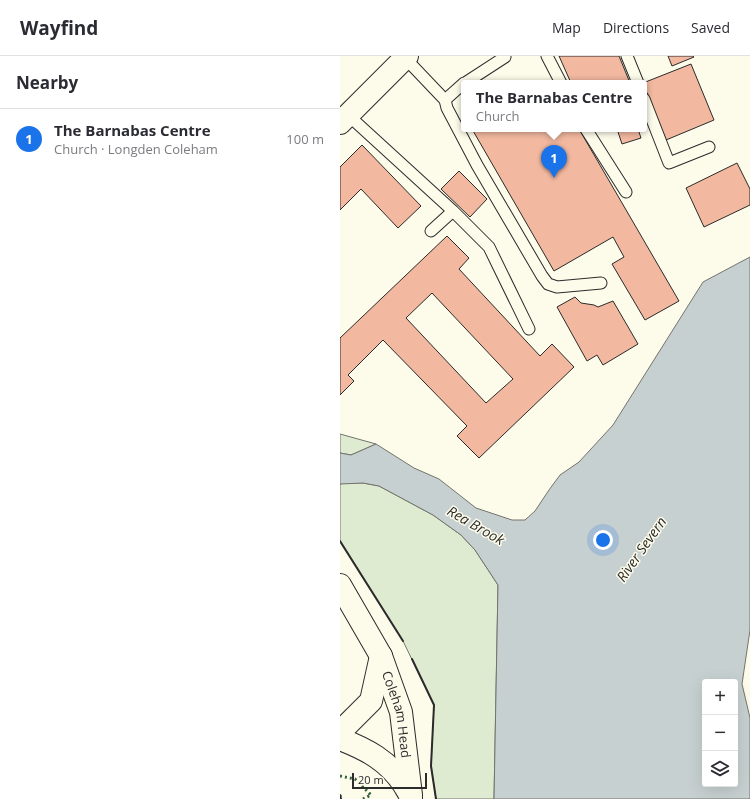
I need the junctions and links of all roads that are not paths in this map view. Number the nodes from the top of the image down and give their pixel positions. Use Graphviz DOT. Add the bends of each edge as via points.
graph roads {
  1 [pos="505,56"];
  2 [pos="547,56"];
  3 [pos="627,56"];
  4 [pos="406,57"];
  5 [pos="469,80"];
  6 [pos="559,80"];
  7 [pos="637,80"];
  8 [pos="461,86"];
  9 [pos="445,100"];
  10 [pos="647,107"];
  11 [pos="344,119"];
  12 [pos="588,132"];
  13 [pos="709,147"];
  14 [pos="626,192"];
  15 [pos="453,211"];
  16 [pos="431,231"];
  17 [pos="601,283"];
  18 [pos="529,329"];
  19 [pos="340,585"];
  20 [pos="381,656"];
  21 [pos="340,732"];
  22 [pos="340,739"];
  23 [pos="411,797"];
  1 -- 5 [label="lane"];
  2 -- 6 [label="lane"];
  3 -- 7 [label="lane"];
  4 -- 9 [label="lane"];
  4 -- 11 [label="street"];
  8 -- 9 [label="lane"];
  9 -- 17 [label="lane" via="477,165 548,284 557,287"];
  10 -- 13 [label="lane" via="669,163"];
  11 -- 15 [label="lane"];
  12 -- 14 [label="lane"];
  15 -- 16 [label="lane"];
  15 -- 18 [label="lane" via="489,247"];
  19 -- 20 [label="street, Coleham Head"];
  20 -- 21 [label="street, Coleham Head" via="372,701"];
  20 -- 23 [label="street, Coleham Head" via="400,712"];
  22 -- 23 [label="street" via="366,750 388,764"];
}
